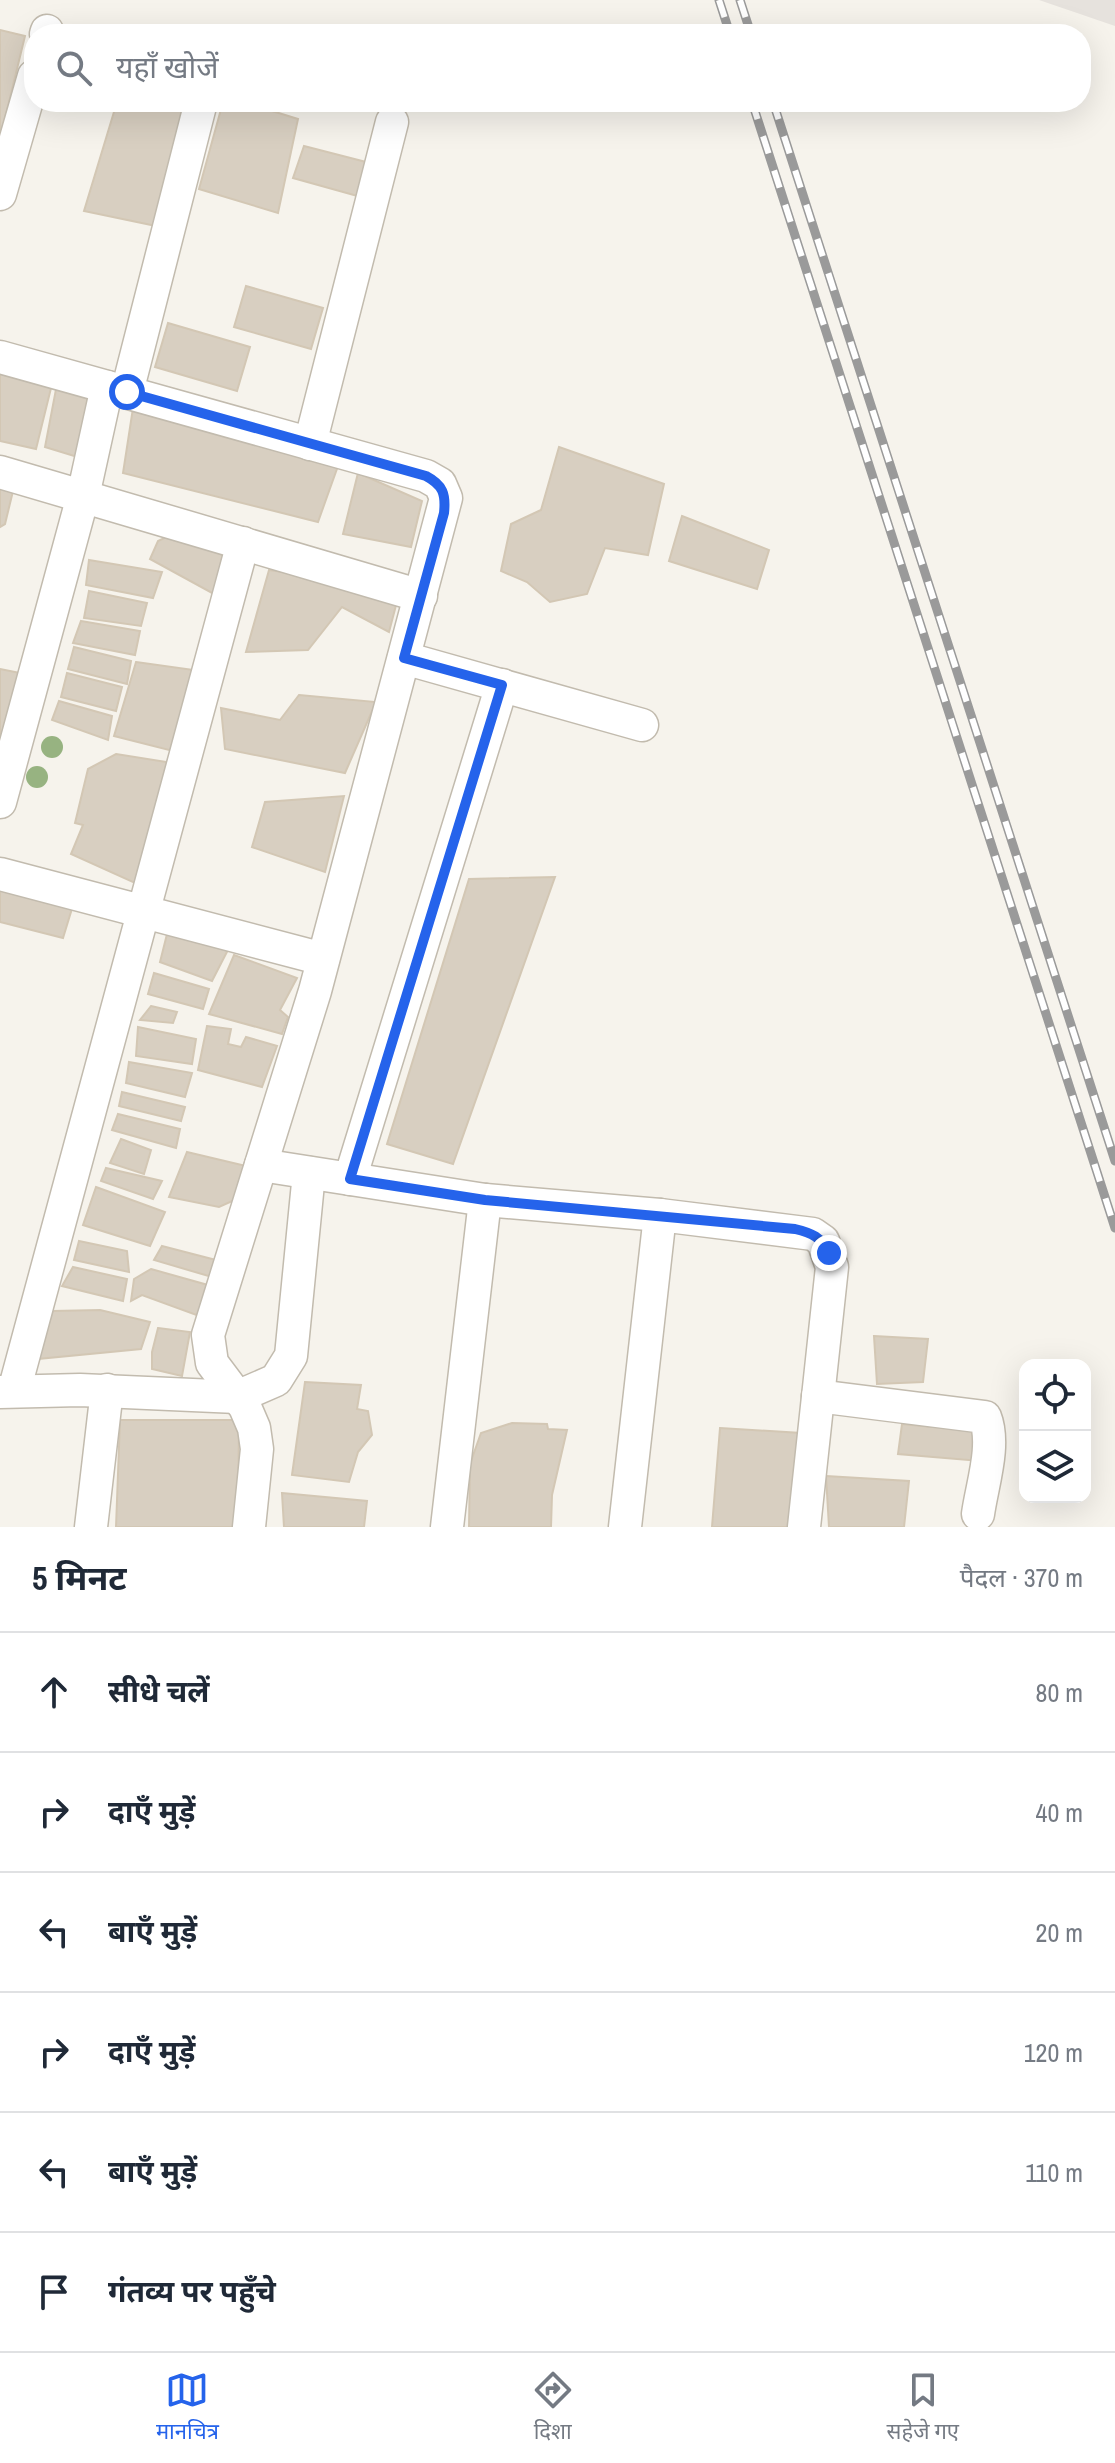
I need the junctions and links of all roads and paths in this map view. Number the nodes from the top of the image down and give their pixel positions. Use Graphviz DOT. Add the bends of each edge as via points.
graph roads {
  1 [pos="24,111"];
  2 [pos="198,112"];
  3 [pos="392,122"];
  4 [pos="0,194"];
  5 [pos="0,357"];
  6 [pos="117,389"];
  7 [pos="310,444"];
  8 [pos="0,472"];
  9 [pos="83,496"];
  10 [pos="243,543"];
  11 [pos="421,596"];
  12 [pos="404,658"];
  13 [pos="502,685"];
  14 [pos="642,725"];
  15 [pos="0,802"];
  16 [pos="0,874"];
  17 [pos="144,912"];
  18 [pos="323,959"];
  19 [pos="261,1165"];
  20 [pos="309,1173"];
  21 [pos="350,1179"];
  22 [pos="485,1200"];
  23 [pos="660,1215"];
  24 [pos="107,1390"];
  25 [pos="7,1392"];
  26 [pos="818,1396"];
  27 [pos="237,1397"];
  28 [pos="978,1514"];
  29 [pos="91,1527"];
  30 [pos="249,1527"];
  31 [pos="447,1527"];
  32 [pos="625,1527"];
  33 [pos="804,1527"];
  1 -- 4 [label="street"];
  2 -- 6 [label="street"];
  3 -- 7 [label="street"];
  5 -- 6 [label="street"];
  6 -- 7 [label="street"];
  6 -- 9 [label="street"];
  7 -- 11 [label="street" via="440,484 446,498 444,513"];
  8 -- 9 [label="street"];
  9 -- 10 [label="street"];
  9 -- 15 [label="street"];
  10 -- 11 [label="street"];
  10 -- 17 [label="street"];
  11 -- 12 [label="street"];
  12 -- 13 [label="street"];
  12 -- 18 [label="street"];
  13 -- 14 [label="street"];
  13 -- 21 [label="street"];
  16 -- 17 [label="street"];
  17 -- 18 [label="street"];
  17 -- 25 [label="street"];
  18 -- 19 [label="street"];
  19 -- 20 [label="street"];
  19 -- 27 [label="street" via="208,1335 212,1363"];
  20 -- 21 [label="street"];
  20 -- 27 [label="street" via="291,1356 276,1380"];
  21 -- 22 [label="street"];
  22 -- 23 [label="street"];
  22 -- 31 [label="street"];
  23 -- 26 [label="street" via="795,1229 823,1241 832,1267"];
  23 -- 32 [label="street"];
  24 -- 25 [label="street"];
  24 -- 27 [label="street"];
  24 -- 29 [label="street"];
  26 -- 28 [label="street" via="985,1417 988,1445"];
  26 -- 33 [label="street"];
  27 -- 30 [label="street" via="254,1428 257,1449"];
}
